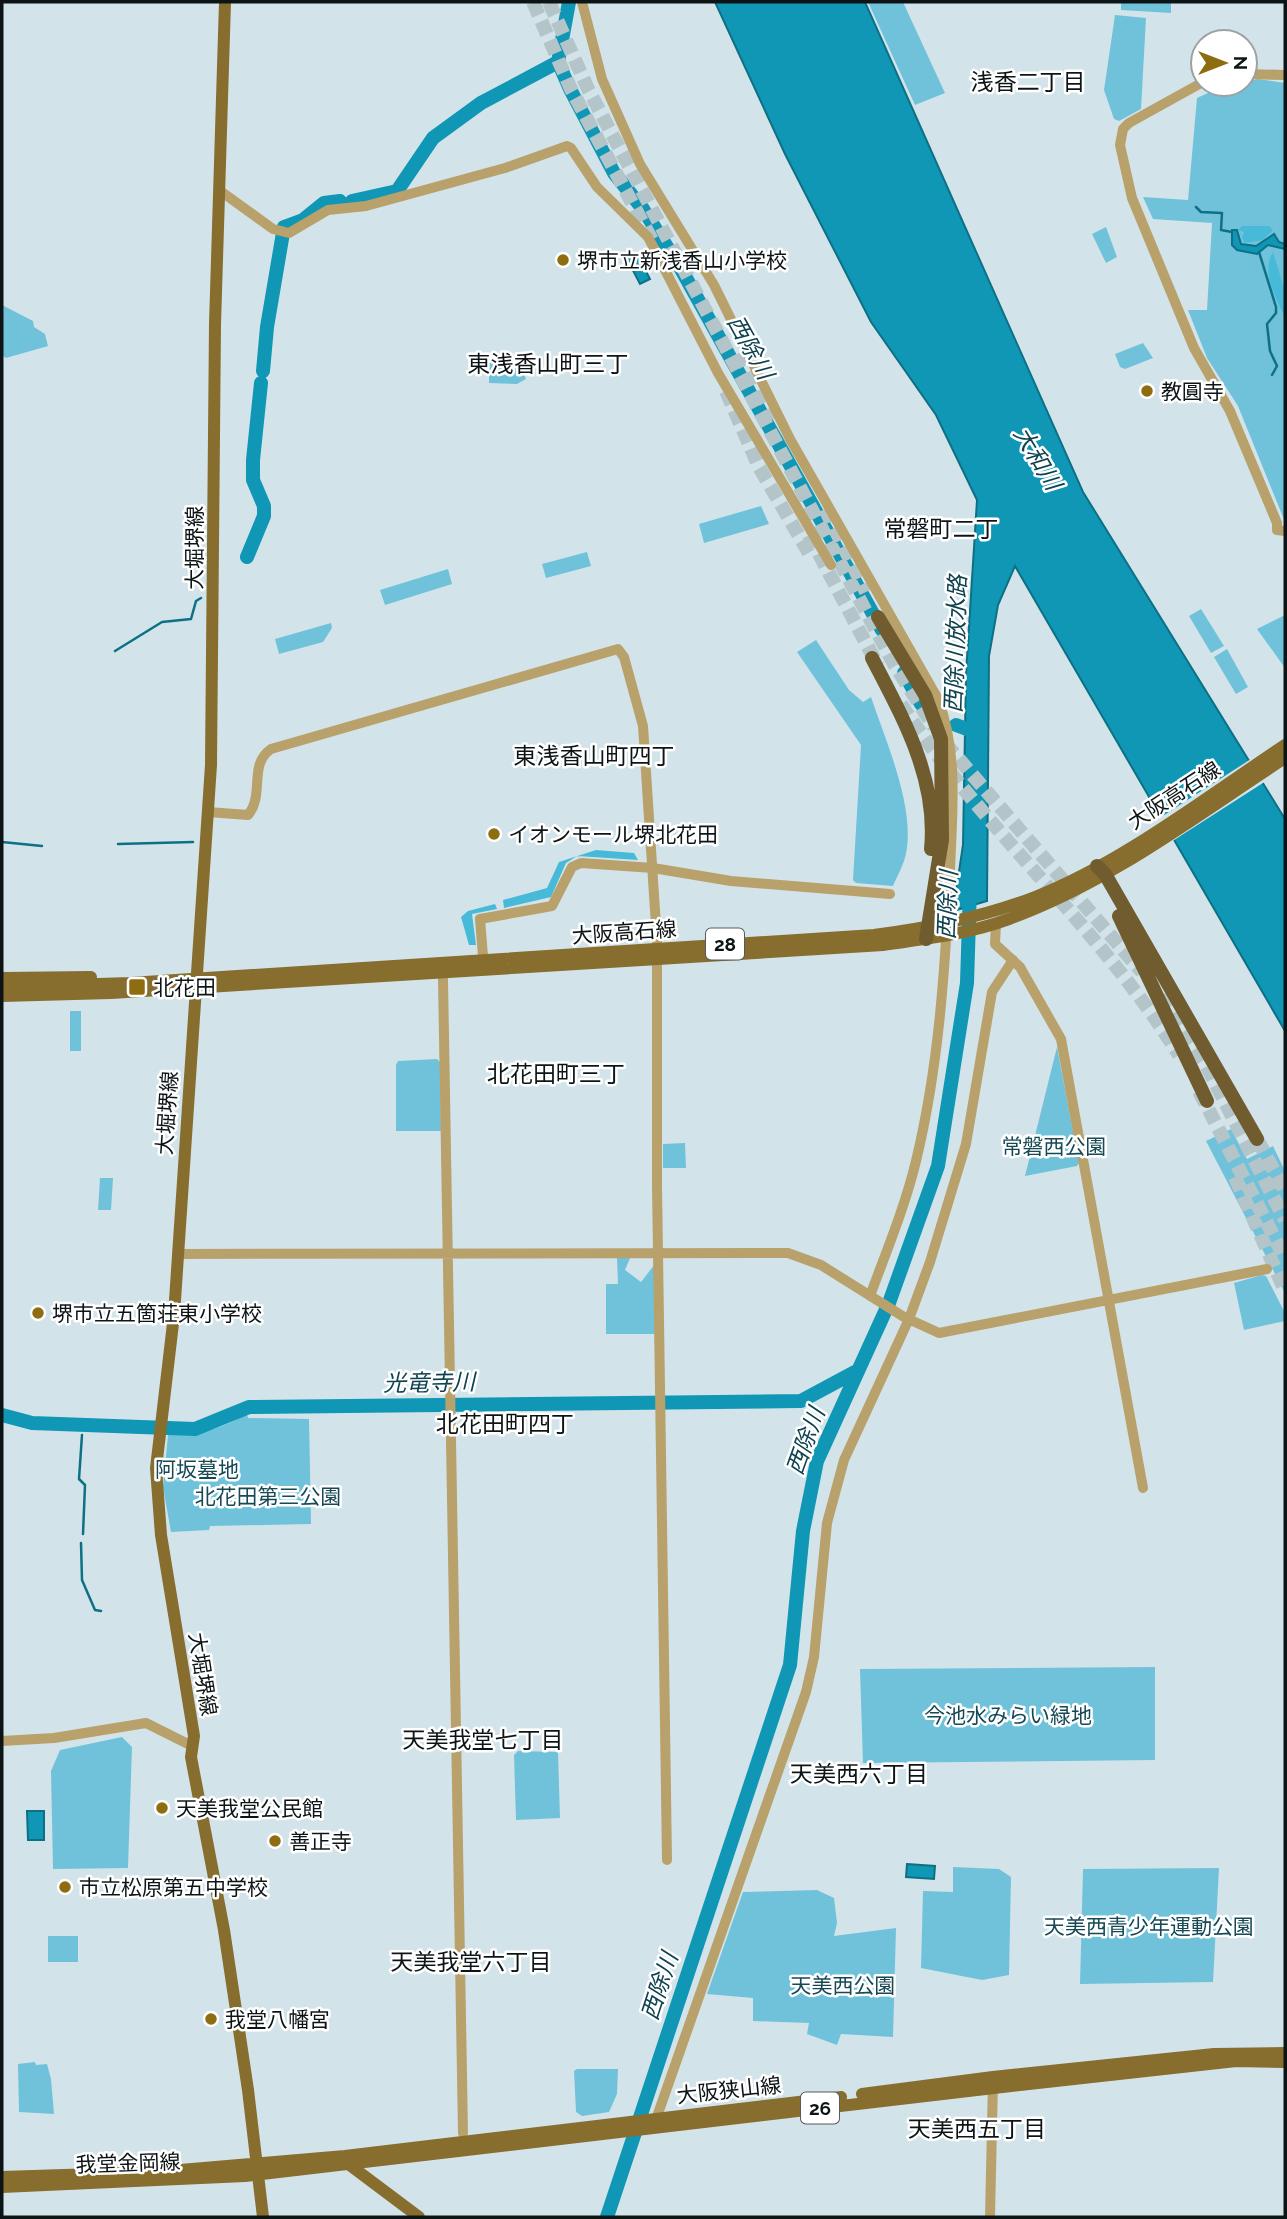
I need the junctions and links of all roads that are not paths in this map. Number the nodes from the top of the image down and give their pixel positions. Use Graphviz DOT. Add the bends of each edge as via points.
graph roads {
  1 [pos="225,2"];
  2 [pos="582,2"];
  3 [pos="1259,74"];
  4 [pos="1285,75"];
  5 [pos="1189,90"];
  6 [pos="219,190"];
  7 [pos="1285,531"];
  8 [pos="831,565"];
  9 [pos="878,617"];
  10 [pos="872,659"];
  11 [pos="1285,745"];
  12 [pos="1285,758"];
  13 [pos="208,813"];
  14 [pos="653,868"];
  15 [pos="1100,873"];
  16 [pos="890,894"];
  17 [pos="1114,899"];
  18 [pos="993,920"];
  19 [pos="949,930"];
  20 [pos="925,932"];
  21 [pos="656,953"];
  22 [pos="1013,960"];
  23 [pos="493,961"];
  24 [pos="197,971"];
  25 [pos="2,978"];
  26 [pos="443,979"];
  27 [pos="2,987"];
  28 [pos="54,991"];
  29 [pos="2,996"];
  30 [pos="195,996"];
  31 [pos="2,1003"];
  32 [pos="1207,1101"];
  33 [pos="1257,1139"];
  34 [pos="658,1252"];
  35 [pos="447,1253"];
  36 [pos="177,1254"];
  37 [pos="1268,1269"];
  38 [pos="873,1298"];
  39 [pos="1109,1300"];
  40 [pos="907,1318"];
  41 [pos="1143,1488"];
  42 [pos="2,1741"];
  43 [pos="192,1746"];
  44 [pos="667,1860"];
  45 [pos="1285,2053"];
  46 [pos="1285,2062"];
  47 [pos="993,2082"];
  48 [pos="652,2123"];
  49 [pos="463,2133"];
  50 [pos="346,2161"];
  51 [pos="256,2169"];
  52 [pos="2,2177"];
  53 [pos="2,2187"];
  54 [pos="263,2217"];
  55 [pos="419,2217"];
  56 [pos="990,2217"];
  1 -- 6 [label="main road, 大堀堺線"];
  2 -- 19 [label="street" via="602,79 639,164 714,285 790,439 941,707 953,753"];
  3 -- 4 [label="street"];
  5 -- 7 [label="street" via="1129,123 1121,136 1121,151 1132,198 1194,348 1230,411 1277,530"];
  6 -- 8 [label="street" via="276,231 289,233 328,209 366,206 571,148 597,187 648,237 718,373"];
  6 -- 13 [label="main road, 大堀堺線"];
  9 -- 20 [label="highway" via="925,695 939,731 942,840"];
  10 -- 20 [label="highway" via="911,736 928,791 932,844 921,905"];
  11 -- 15 [label="main road, 大阪高石線 / 28"];
  12 -- 15 [label="main road, 大阪高石線 / 28"];
  13 -- 14 [label="street" via="248,815 255,807 258,765 271,749 618,649 643,726"];
  13 -- 24 [label="main road, 大堀堺線"];
  14 -- 16 [label="street" via="731,881"];
  14 -- 21 [label="street"];
  14 -- 23 [label="street" via="576,864 552,906 480,919"];
  15 -- 17 [label="highway"];
  15 -- 18 [label="main road, 大阪高石線 / 28"];
  17 -- 32 [label="highway"];
  17 -- 33 [label="highway"];
  18 -- 19 [label="main road, 大阪高石線 / 28"];
  18 -- 22 [label="street" via="995,944"];
  19 -- 20 [label="main road, 大阪高石線 / 28"];
  19 -- 38 [label="street" via="933,1079 915,1163"];
  20 -- 21 [label="main road, 大阪高石線 / 28"];
  21 -- 23 [label="main road, 大阪高石線 / 28"];
  21 -- 34 [label="street"];
  22 -- 39 [label="street" via="1060,1039"];
  22 -- 40 [label="street" via="992,992 966,1144"];
  23 -- 24 [label="main road"];
  23 -- 26 [label="main road"];
  23 -- 28 [label="main road, 大阪高石線 / 28"];
  24 -- 25 [label="main road"];
  24 -- 30 [label="main road, 大堀堺線"];
  26 -- 30 [label="main road"];
  26 -- 35 [label="street"];
  27 -- 28 [label="main road, 大阪高石線 / 28"];
  28 -- 29 [label="main road, 大阪高石線 / 28"];
  30 -- 31 [label="main road"];
  30 -- 36 [label="main road, 大堀堺線"];
  34 -- 35 [label="street"];
  34 -- 38 [label="street" via="788,1253 821,1265"];
  34 -- 44 [label="street"];
  35 -- 36 [label="street"];
  35 -- 49 [label="street"];
  36 -- 43 [label="main road, 大堀堺線" via="156,1468"];
  37 -- 39 [label="street"];
  38 -- 40 [label="street"];
  39 -- 40 [label="street" via="939,1333"];
  39 -- 41 [label="street"];
  40 -- 48 [label="street" via="844,1460 827,1522 814,1657 806,1692"];
  42 -- 43 [label="street" via="146,1723"];
  43 -- 51 [label="main road, 大堀堺線" via="224,1930"];
  45 -- 47 [label="main road, 大阪狭山線 / 26" via="1221,2053"];
  46 -- 47 [label="main road, 大阪狭山線 / 26"];
  47 -- 48 [label="main road, 大阪狭山線 / 26"];
  47 -- 56 [label="street"];
  48 -- 50 [label="main road, 大阪狭山線 / 26"];
  50 -- 51 [label="main road, 大阪狭山線 / 26"];
  50 -- 55 [label="main road"];
  51 -- 52 [label="main road, 我堂金岡線"];
  51 -- 53 [label="main road, 我堂金岡線"];
  51 -- 54 [label="main road, 大堀堺線"];
}
